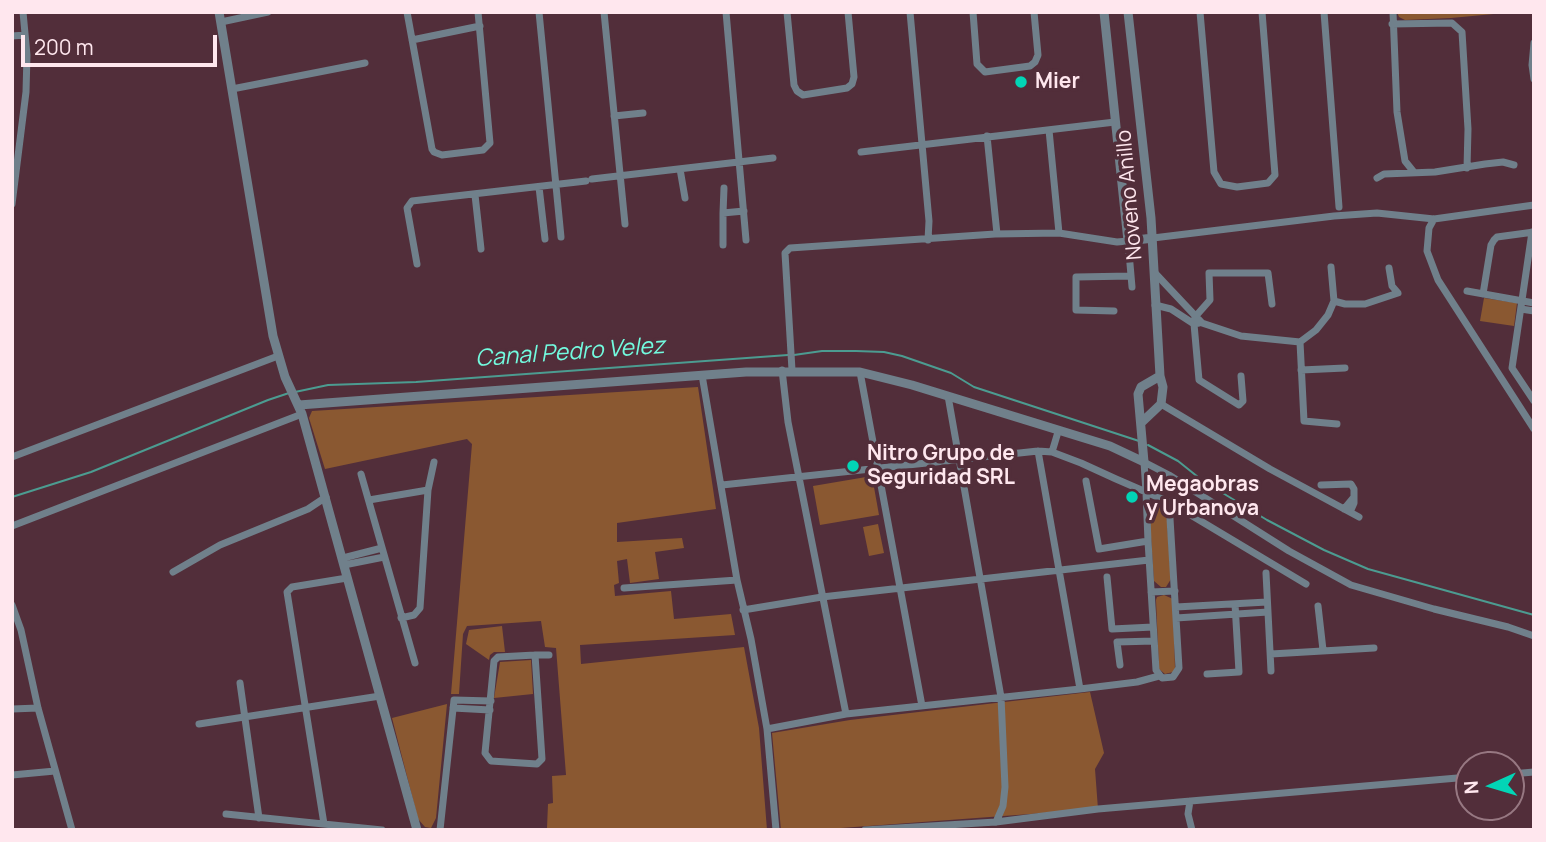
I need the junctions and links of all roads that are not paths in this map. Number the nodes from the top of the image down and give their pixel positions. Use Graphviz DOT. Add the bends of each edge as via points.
graph roads {
  1 [pos="23,12"];
  2 [pos="268,12"];
  3 [pos="407,12"];
  4 [pos="478,12"];
  5 [pos="539,12"];
  6 [pos="604,12"];
  7 [pos="726,12"];
  8 [pos="787,12"];
  9 [pos="848,12"];
  10 [pos="910,12"];
  11 [pos="973,12"];
  12 [pos="1034,12"];
  13 [pos="1104,12"];
  14 [pos="1128,12"];
  15 [pos="1200,12"];
  16 [pos="1262,12"];
  17 [pos="1324,12"];
  18 [pos="1393,12"];
  19 [pos="220,17"];
  20 [pos="1392,24"];
  21 [pos="480,26"];
  22 [pos="25,35"];
  23 [pos="12,36"];
  24 [pos="412,40"];
  25 [pos="1534,43"];
  26 [pos="365,63"];
  27 [pos="1534,79"];
  28 [pos="232,89"];
  29 [pos="643,113"];
  30 [pos="614,116"];
  31 [pos="1115,122"];
  32 [pos="1049,130"];
  33 [pos="987,136"];
  34 [pos="922,145"];
  35 [pos="861,152"];
  36 [pos="773,158"];
  37 [pos="740,162"];
  38 [pos="1514,165"];
  39 [pos="1467,168"];
  40 [pos="680,169"];
  41 [pos="1413,171"];
  42 [pos="620,177"];
  43 [pos="1377,178"];
  44 [pos="556,185"];
  45 [pos="539,187"];
  46 [pos="724,188"];
  47 [pos="475,195"];
  48 [pos="685,198"];
  49 [pos="12,204"];
  50 [pos="1534,205"];
  51 [pos="1339,207"];
  52 [pos="744,211"];
  53 [pos="723,213"];
  54 [pos="1434,219"];
  55 [pos="625,223"];
  56 [pos="1533,232"];
  57 [pos="1059,233"];
  58 [pos="997,234"];
  59 [pos="561,237"];
  60 [pos="1153,238"];
  61 [pos="545,239"];
  62 [pos="746,240"];
  63 [pos="928,240"];
  64 [pos="1128,241"];
  65 [pos="723,245"];
  66 [pos="481,249"];
  67 [pos="417,264"];
  68 [pos="1331,267"];
  69 [pos="1389,268"];
  70 [pos="1154,272"];
  71 [pos="1131,276"];
  72 [pos="1132,287"];
  73 [pos="1468,291"];
  74 [pos="1483,294"];
  75 [pos="1334,300"];
  76 [pos="1534,303"];
  77 [pos="1272,304"];
  78 [pos="1156,305"];
  79 [pos="1521,305"];
  80 [pos="1114,311"];
  81 [pos="1534,311"];
  82 [pos="1197,321"];
  83 [pos="1300,342"];
  84 [pos="278,356"];
  85 [pos="792,367"];
  86 [pos="1345,368"];
  87 [pos="782,370"];
  88 [pos="1301,370"];
  89 [pos="860,372"];
  90 [pos="702,375"];
  91 [pos="1160,376"];
  92 [pos="1241,376"];
  93 [pos="948,396"];
  94 [pos="1534,401"];
  95 [pos="1161,404"];
  96 [pos="298,405"];
  97 [pos="1142,422"];
  98 [pos="1337,424"];
  99 [pos="1534,429"];
  100 [pos="1058,432"];
  101 [pos="1038,451"];
  102 [pos="1052,452"];
  103 [pos="12,457"];
  104 [pos="959,461"];
  105 [pos="433,462"];
  106 [pos="1144,462"];
  107 [pos="880,470"];
  108 [pos="361,474"];
  109 [pos="799,476"];
  110 [pos="1087,481"];
  111 [pos="722,485"];
  112 [pos="1321,485"];
  113 [pos="428,490"];
  114 [pos="1146,492"];
  115 [pos="326,497"];
  116 [pos="369,500"];
  117 [pos="1169,502"];
  118 [pos="1347,510"];
  119 [pos="1359,517"];
  120 [pos="12,526"];
  121 [pos="1147,541"];
  122 [pos="382,548"];
  123 [pos="384,557"];
  124 [pos="1149,560"];
  125 [pos="344,562"];
  126 [pos="1060,569"];
  127 [pos="173,572"];
  128 [pos="1266,573"];
  129 [pos="348,578"];
  130 [pos="1107,578"];
  131 [pos="737,580"];
  132 [pos="979,580"];
  133 [pos="1306,584"];
  134 [pos="624,588"];
  135 [pos="901,588"];
  136 [pos="1175,591"];
  137 [pos="1151,592"];
  138 [pos="822,597"];
  139 [pos="1267,602"];
  140 [pos="1235,604"];
  141 [pos="12,605"];
  142 [pos="1318,606"];
  143 [pos="1176,607"];
  144 [pos="743,610"];
  145 [pos="1268,612"];
  146 [pos="1236,614"];
  147 [pos="401,618"];
  148 [pos="1177,618"];
  149 [pos="1153,627"];
  150 [pos="1534,636"];
  151 [pos="1154,641"];
  152 [pos="1374,648"];
  153 [pos="1323,650"];
  154 [pos="1271,654"];
  155 [pos="536,655"];
  156 [pos="549,655"];
  157 [pos="415,663"];
  158 [pos="1120,665"];
  159 [pos="1271,671"];
  160 [pos="1207,674"];
  161 [pos="1159,676"];
  162 [pos="240,683"];
  163 [pos="1080,690"];
  164 [pos="380,696"];
  165 [pos="1001,697"];
  166 [pos="491,701"];
  167 [pos="453,704"];
  168 [pos="922,706"];
  169 [pos="38,708"];
  170 [pos="12,709"];
  171 [pos="307,709"];
  172 [pos="489,710"];
  173 [pos="846,714"];
  174 [pos="245,717"];
  175 [pos="199,724"];
  176 [pos="766,729"];
  177 [pos="55,771"];
  178 [pos="12,775"];
  179 [pos="1455,778"];
  180 [pos="1190,801"];
  181 [pos="226,814"];
  182 [pos="259,818"];
  183 [pos="996,822"];
  184 [pos="324,824"];
  185 [pos="934,827"];
  186 [pos="72,829"];
  187 [pos="66,830"];
  188 [pos="382,830"];
  189 [pos="417,830"];
  190 [pos="440,830"];
  191 [pos="776,830"];
  192 [pos="865,830"];
  193 [pos="1192,830"];
  1 -- 22 [label="street"];
  2 -- 19 [label="street"];
  3 -- 24 [label="street"];
  4 -- 21 [label="street"];
  5 -- 44 [label="street"];
  6 -- 30 [label="street"];
  7 -- 37 [label="street"];
  8 -- 9 [label="street" via="794,85 803,95 847,88 852,83"];
  10 -- 34 [label="street"];
  11 -- 12 [label="street" via="977,64 985,72 1035,62"];
  13 -- 31 [label="street, Noveno Anillo"];
  14 -- 60 [label="street, Noveno Anillo"];
  15 -- 16 [label="street" via="1214,172 1221,184 1237,187 1268,183 1275,175"];
  17 -- 51 [label="street"];
  18 -- 20 [label="street"];
  19 -- 28 [label="street"];
  20 -- 39 [label="street" via="1452,23 1462,32"];
  20 -- 41 [label="street" via="1397,112 1405,161"];
  21 -- 24 [label="street"];
  21 -- 24 [label="street" via="490,143 483,150 432,154"];
  22 -- 23 [label="street"];
  22 -- 49 [label="street" via="26,92"];
  25 -- 27 [label="street"];
  26 -- 28 [label="street"];
  28 -- 84 [label="street"];
  29 -- 30 [label="street"];
  30 -- 42 [label="street"];
  31 -- 32 [label="street"];
  31 -- 64 [label="street, Noveno Anillo"];
  32 -- 33 [label="street"];
  32 -- 57 [label="street"];
  33 -- 34 [label="street"];
  33 -- 58 [label="street"];
  34 -- 35 [label="street"];
  34 -- 63 [label="street"];
  36 -- 37 [label="street"];
  37 -- 40 [label="street"];
  37 -- 52 [label="street"];
  38 -- 39 [label="street" via="1503,162"];
  39 -- 41 [label="street"];
  40 -- 42 [label="street"];
  40 -- 48 [label="street"];
  41 -- 43 [label="street"];
  42 -- 44 [label="street"];
  42 -- 55 [label="street"];
  44 -- 45 [label="street"];
  44 -- 59 [label="street"];
  45 -- 47 [label="street"];
  45 -- 61 [label="street"];
  46 -- 53 [label="street"];
  47 -- 66 [label="street"];
  47 -- 67 [label="street" via="408,204"];
  50 -- 54 [label="street"];
  52 -- 53 [label="street"];
  52 -- 62 [label="street"];
  53 -- 65 [label="street"];
  54 -- 60 [label="street" via="1377,213"];
  54 -- 99 [label="street" via="1427,251 1438,280"];
  56 -- 74 [label="street" via="1493,240"];
  56 -- 79 [label="street"];
  57 -- 58 [label="street"];
  57 -- 64 [label="street"];
  58 -- 63 [label="street"];
  60 -- 64 [label="street"];
  60 -- 70 [label="street, Noveno Anillo"];
  63 -- 85 [label="street" via="787,250"];
  64 -- 71 [label="street"];
  68 -- 75 [label="street"];
  69 -- 75 [label="street" via="1398,293 1365,304"];
  70 -- 78 [label="street, Noveno Anillo"];
  70 -- 82 [label="street"];
  71 -- 72 [label="street"];
  71 -- 80 [label="street" via="1076,277 1076,310"];
  73 -- 74 [label="street"];
  74 -- 79 [label="street"];
  75 -- 83 [label="street" via="1316,330"];
  76 -- 79 [label="street"];
  77 -- 82 [label="street" via="1268,273 1209,273 1210,300"];
  78 -- 82 [label="street"];
  78 -- 91 [label="street, Noveno Anillo"];
  79 -- 81 [label="street"];
  79 -- 94 [label="street" via="1512,368"];
  82 -- 83 [label="street" via="1241,335"];
  82 -- 92 [label="street" via="1199,380 1239,405 1243,401"];
  83 -- 88 [label="street"];
  84 -- 96 [label="street"];
  84 -- 103 [label="street"];
  85 -- 87 [label="street"];
  85 -- 89 [label="street"];
  86 -- 88 [label="street"];
  87 -- 90 [label="street"];
  87 -- 109 [label="street"];
  88 -- 98 [label="street" via="1304,421"];
  89 -- 93 [label="street"];
  89 -- 107 [label="street"];
  90 -- 96 [label="street"];
  90 -- 111 [label="street"];
  91 -- 95 [label="street, Noveno Anillo"];
  91 -- 97 [label="street" via="1139,391"];
  93 -- 100 [label="street"];
  93 -- 104 [label="street"];
  95 -- 97 [label="street"];
  95 -- 118 [label="street"];
  96 -- 115 [label="street"];
  96 -- 120 [label="street"];
  97 -- 106 [label="street"];
  100 -- 102 [label="street"];
  100 -- 106 [label="street" via="1110,446"];
  101 -- 102 [label="street"];
  101 -- 104 [label="street"];
  101 -- 126 [label="street"];
  102 -- 114 [label="street"];
  104 -- 107 [label="street"];
  104 -- 132 [label="street"];
  105 -- 113 [label="street"];
  106 -- 114 [label="street"];
  106 -- 150 [label="street" via="1351,585"];
  107 -- 109 [label="street"];
  107 -- 135 [label="street"];
  108 -- 116 [label="street"];
  109 -- 111 [label="street"];
  109 -- 138 [label="street"];
  110 -- 121 [label="street" via="1099,549"];
  111 -- 131 [label="street"];
  112 -- 118 [label="street" via="1351,484 1354,503"];
  113 -- 116 [label="street"];
  113 -- 147 [label="street" via="420,608"];
  114 -- 117 [label="street"];
  114 -- 121 [label="street"];
  115 -- 125 [label="street"];
  115 -- 127 [label="street" via="308,509 220,545"];
  116 -- 122 [label="street"];
  117 -- 133 [label="street"];
  117 -- 136 [label="street"];
  118 -- 119 [label="street"];
  121 -- 124 [label="street"];
  122 -- 123 [label="street"];
  122 -- 125 [label="street"];
  123 -- 125 [label="street"];
  123 -- 147 [label="street"];
  124 -- 126 [label="street"];
  124 -- 137 [label="street"];
  125 -- 129 [label="street"];
  126 -- 132 [label="street"];
  126 -- 163 [label="street"];
  128 -- 139 [label="street"];
  129 -- 164 [label="street"];
  129 -- 171 [label="street" via="292,587 287,592"];
  130 -- 149 [label="street" via="1112,629"];
  131 -- 134 [label="street"];
  131 -- 144 [label="street"];
  132 -- 135 [label="street"];
  132 -- 165 [label="street"];
  135 -- 138 [label="street"];
  135 -- 168 [label="street"];
  136 -- 137 [label="street"];
  136 -- 143 [label="street"];
  137 -- 149 [label="street"];
  138 -- 144 [label="street"];
  138 -- 173 [label="street"];
  139 -- 140 [label="street"];
  139 -- 145 [label="street"];
  140 -- 143 [label="street"];
  140 -- 146 [label="street"];
  141 -- 169 [label="street"];
  142 -- 153 [label="street"];
  143 -- 148 [label="street"];
  144 -- 176 [label="street"];
  145 -- 146 [label="street"];
  145 -- 154 [label="street"];
  146 -- 148 [label="street"];
  146 -- 160 [label="street" via="1240,672"];
  147 -- 157 [label="street"];
  148 -- 161 [label="street" via="1178,672 1173,677"];
  149 -- 151 [label="street"];
  151 -- 158 [label="street" via="1117,642"];
  151 -- 161 [label="street"];
  152 -- 153 [label="street"];
  153 -- 154 [label="street"];
  154 -- 159 [label="street"];
  155 -- 156 [label="street"];
  155 -- 166 [label="street" via="495,658"];
  155 -- 172 [label="street" via="541,762 488,759"];
  161 -- 163 [label="street"];
  162 -- 174 [label="street"];
  163 -- 165 [label="street"];
  164 -- 171 [label="street"];
  164 -- 189 [label="street"];
  165 -- 168 [label="street"];
  165 -- 183 [label="street" via="1005,787"];
  166 -- 167 [label="street"];
  166 -- 172 [label="street"];
  167 -- 172 [label="street"];
  167 -- 190 [label="street"];
  168 -- 173 [label="street"];
  169 -- 170 [label="street"];
  169 -- 177 [label="street"];
  171 -- 174 [label="street"];
  171 -- 184 [label="street"];
  173 -- 176 [label="street"];
  174 -- 175 [label="street"];
  174 -- 182 [label="street"];
  176 -- 191 [label="street"];
  177 -- 178 [label="street"];
  177 -- 186 [label="street"];
  179 -- 180 [label="street"];
  180 -- 183 [label="street"];
  180 -- 193 [label="street"];
  181 -- 182 [label="street"];
  182 -- 184 [label="street"];
  183 -- 185 [label="street"];
  184 -- 188 [label="street"];
  185 -- 192 [label="street"];
  186 -- 187 [label="street"];
}
